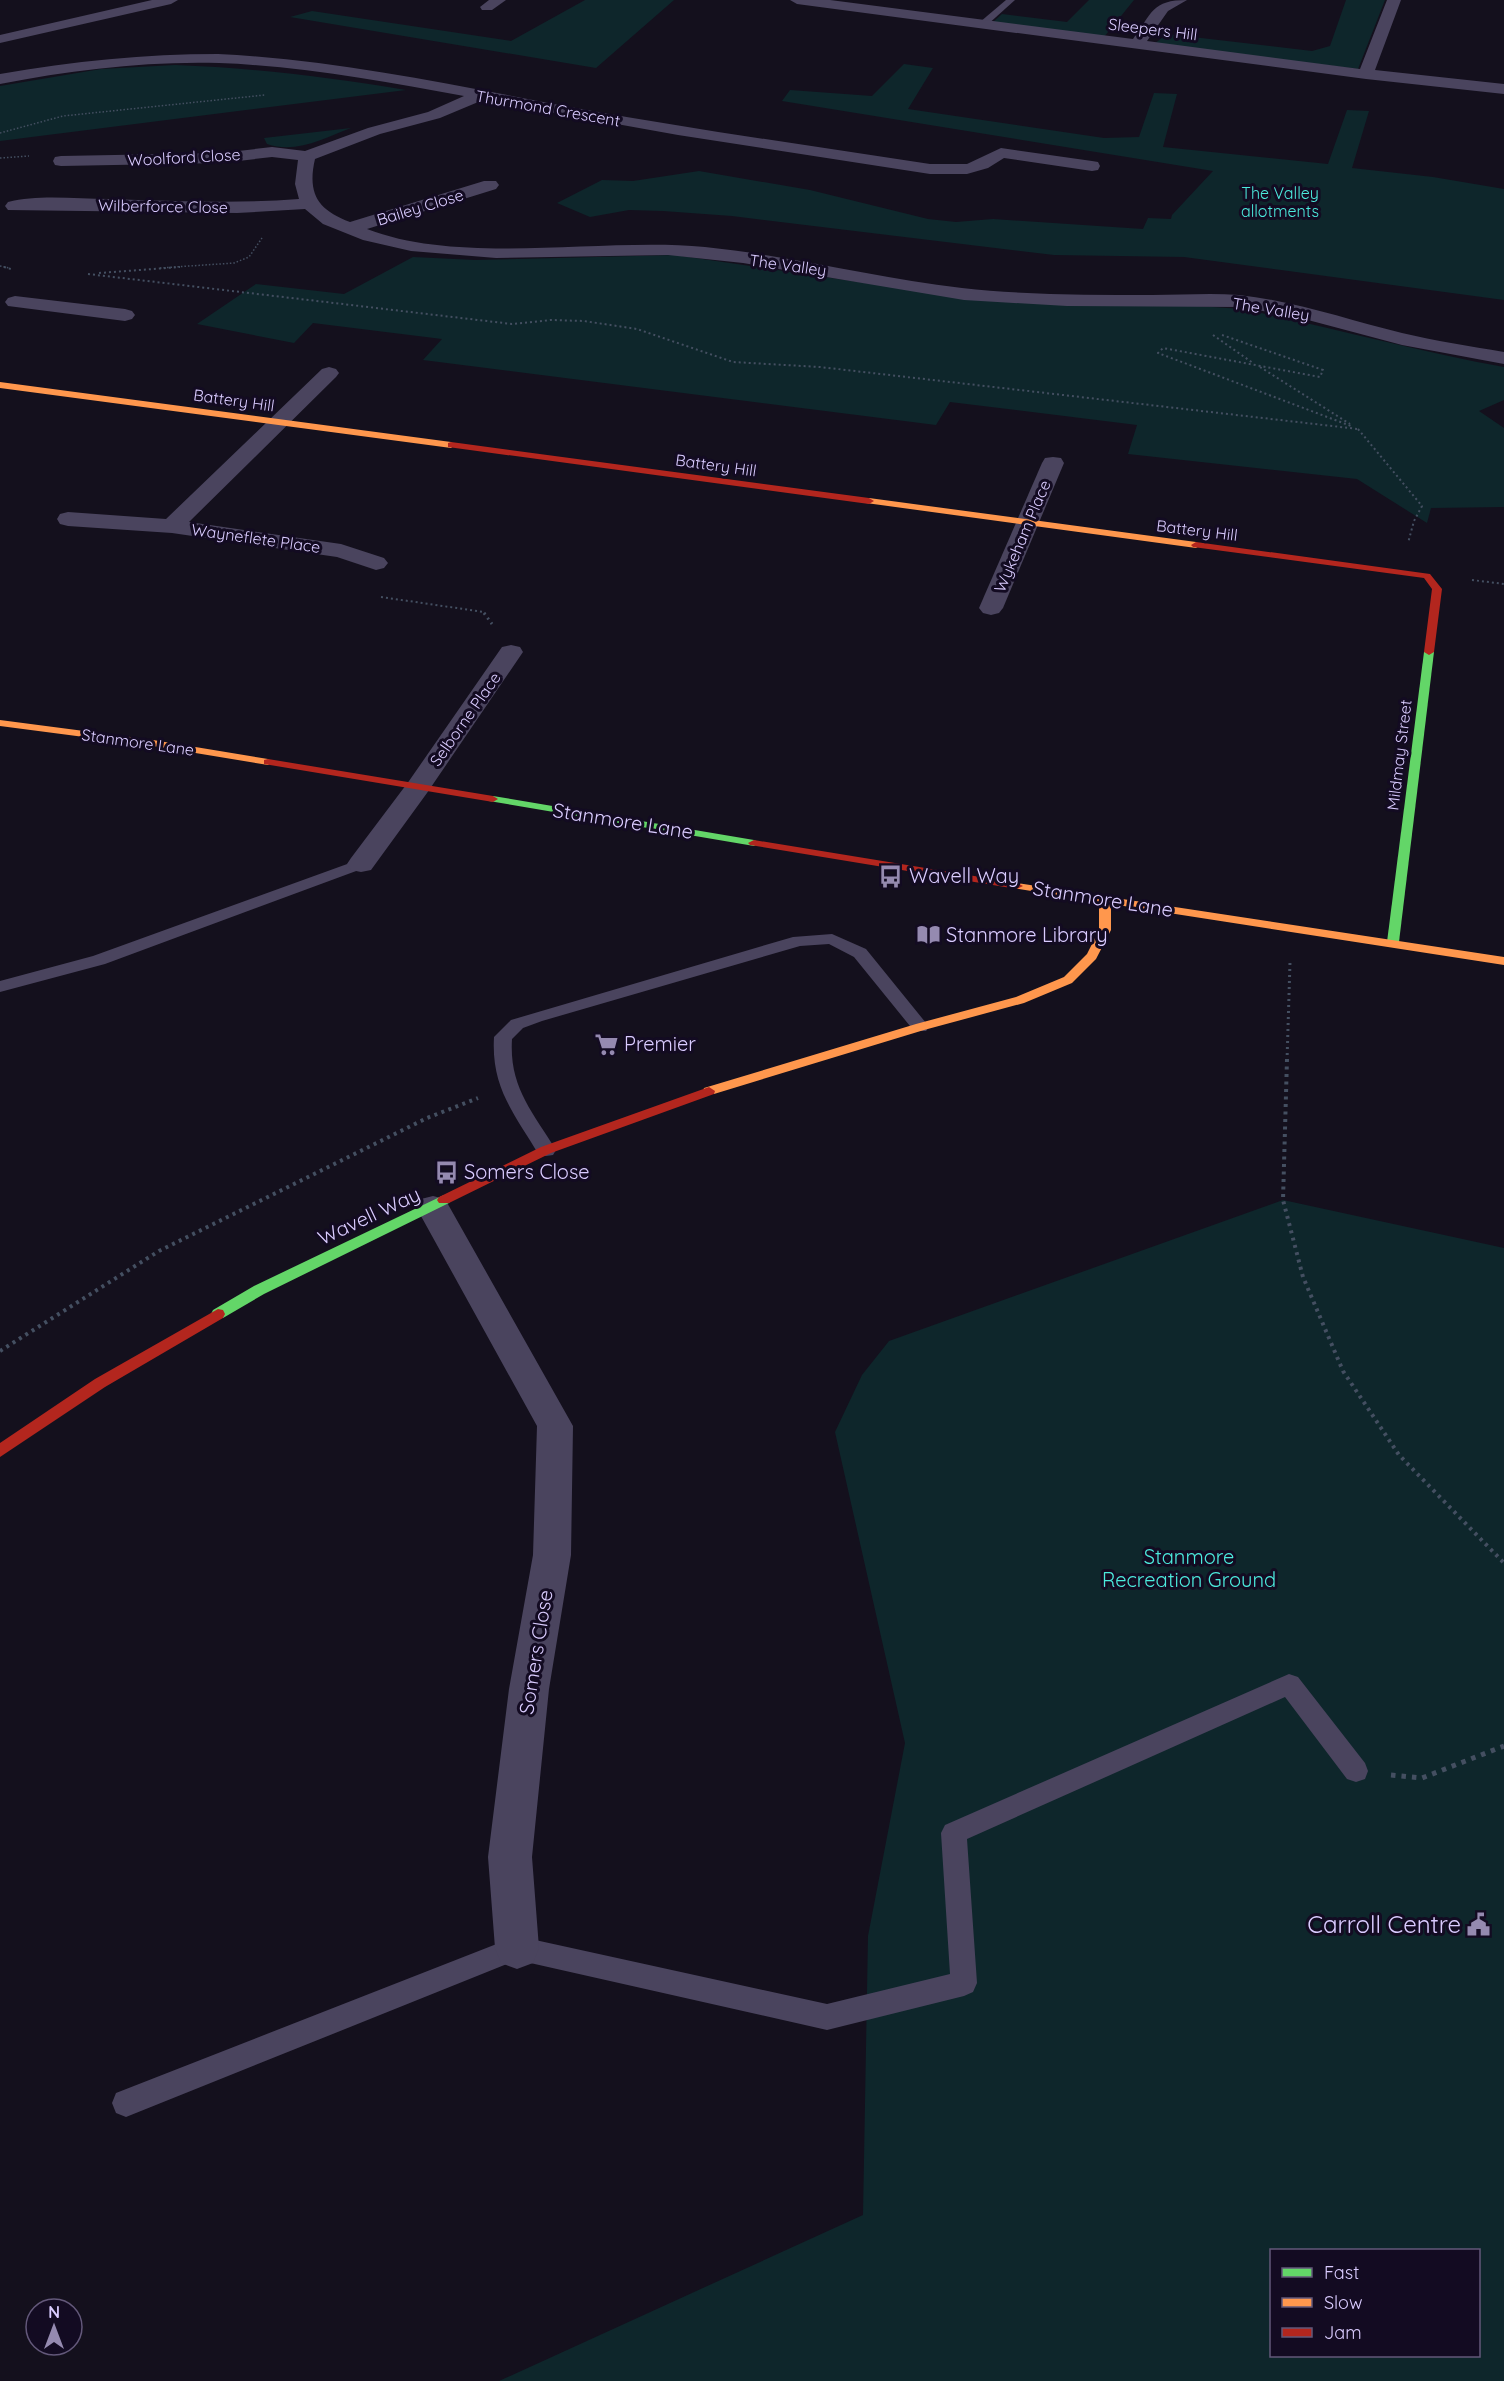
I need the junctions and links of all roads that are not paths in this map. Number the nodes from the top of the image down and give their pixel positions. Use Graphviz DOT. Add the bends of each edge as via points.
graph roads {
  1 [pos="171,0"];
  2 [pos="797,0"];
  3 [pos="1011,0"];
  4 [pos="1180,0"];
  5 [pos="1394,0"];
  6 [pos="983,24"];
  7 [pos="0,39"];
  8 [pos="1137,45"];
  9 [pos="1366,74"];
  10 [pos="0,79"];
  11 [pos="1504,89"];
  12 [pos="481,95"];
  13 [pos="307,156"];
  14 [pos="61,161"];
  15 [pos="1092,166"];
  16 [pos="490,185"];
  17 [pos="14,206"];
  18 [pos="314,207"];
  19 [pos="350,228"];
  20 [pos="34,288"];
  21 [pos="7,308"];
  22 [pos="125,315"];
  23 [pos="1504,358"];
  24 [pos="329,373"];
  25 [pos="0,385"];
  26 [pos="276,423"];
  27 [pos="1053,463"];
  28 [pos="68,519"];
  29 [pos="1028,524"];
  30 [pos="172,526"];
  31 [pos="376,563"];
  32 [pos="1427,576"];
  33 [pos="991,608"];
  34 [pos="511,652"];
  35 [pos="0,723"];
  36 [pos="418,787"];
  37 [pos="361,864"];
  38 [pos="1105,898"];
  39 [pos="1393,942"];
  40 [pos="1504,961"];
  41 [pos="0,987"];
  42 [pos="921,1027"];
  43 [pos="546,1150"];
  44 [pos="434,1207"];
  45 [pos="0,1451"];
  46 [pos="1356,1771"];
  47 [pos="517,1948"];
  48 [pos="126,2103"];
  1 -- 7 [label="street"];
  2 -- 6 [label="street, Sleepers Hill"];
  3 -- 6 [label="lane"];
  4 -- 8 [label="street" via="1163,8"];
  5 -- 9 [label="street"];
  6 -- 8 [label="street, Sleepers Hill"];
  8 -- 9 [label="street, Sleepers Hill"];
  9 -- 11 [label="street, Sleepers Hill"];
  10 -- 12 [label="street, Thurmond Crescent" via="131,61 248,60 291,63"];
  12 -- 13 [label="street" via="434,115 374,131"];
  12 -- 15 [label="street, Thurmond Crescent" via="674,131 930,169 968,171 1001,153"];
  13 -- 14 [label="street, Woolford Close" via="272,152 221,158"];
  13 -- 18 [label="street" via="303,188"];
  16 -- 19 [label="street, Bailey Close"];
  17 -- 18 [label="street, Wilberforce Close"];
  18 -- 19 [label="street, The Valley"];
  19 -- 23 [label="street, The Valley" via="403,244 483,253 637,250 706,254 963,294 1265,304 1402,339"];
  20 -- 21 [label="street"];
  21 -- 22 [label="street"];
  24 -- 26 [label="street, Wayneflete Place"];
  25 -- 26 [label="street, Battery Hill"];
  26 -- 29 [label="street, Battery Hill"];
  26 -- 30 [label="street, Wayneflete Place"];
  27 -- 29 [label="street, Wykeham Place"];
  28 -- 30 [label="street"];
  29 -- 32 [label="street, Battery Hill"];
  29 -- 33 [label="street, Wykeham Place"];
  30 -- 31 [label="street, Wayneflete Place" via="341,551"];
  32 -- 39 [label="street, Mildmay Street" via="1437,589"];
  34 -- 36 [label="street, Selborne Place"];
  35 -- 36 [label="street, Stanmore Lane" via="153,743"];
  36 -- 37 [label="street"];
  36 -- 38 [label="street, Stanmore Lane"];
  37 -- 41 [label="lane" via="99,960"];
  38 -- 39 [label="street, Stanmore Lane"];
  38 -- 42 [label="street, Wavell Way" via="1105,930 1092,956 1068,980 1020,1000"];
  39 -- 40 [label="street, Stanmore Lane"];
  42 -- 43 [label="street, Wavell Way" via="724,1086"];
  42 -- 43 [label="lane" via="860,953 832,939 807,940 536,1017 517,1024 503,1037 500,1056 508,1090"];
  43 -- 44 [label="street, Wavell Way"];
  44 -- 45 [label="street, Wavell Way" via="259,1290 100,1383"];
  44 -- 47 [label="street, Somers Close" via="555,1426 552,1555 529,1689 510,1857"];
  46 -- 47 [label="lane" via="1288,1684 954,1833 964,1983 827,2017"];
  47 -- 48 [label="lane"];
}
